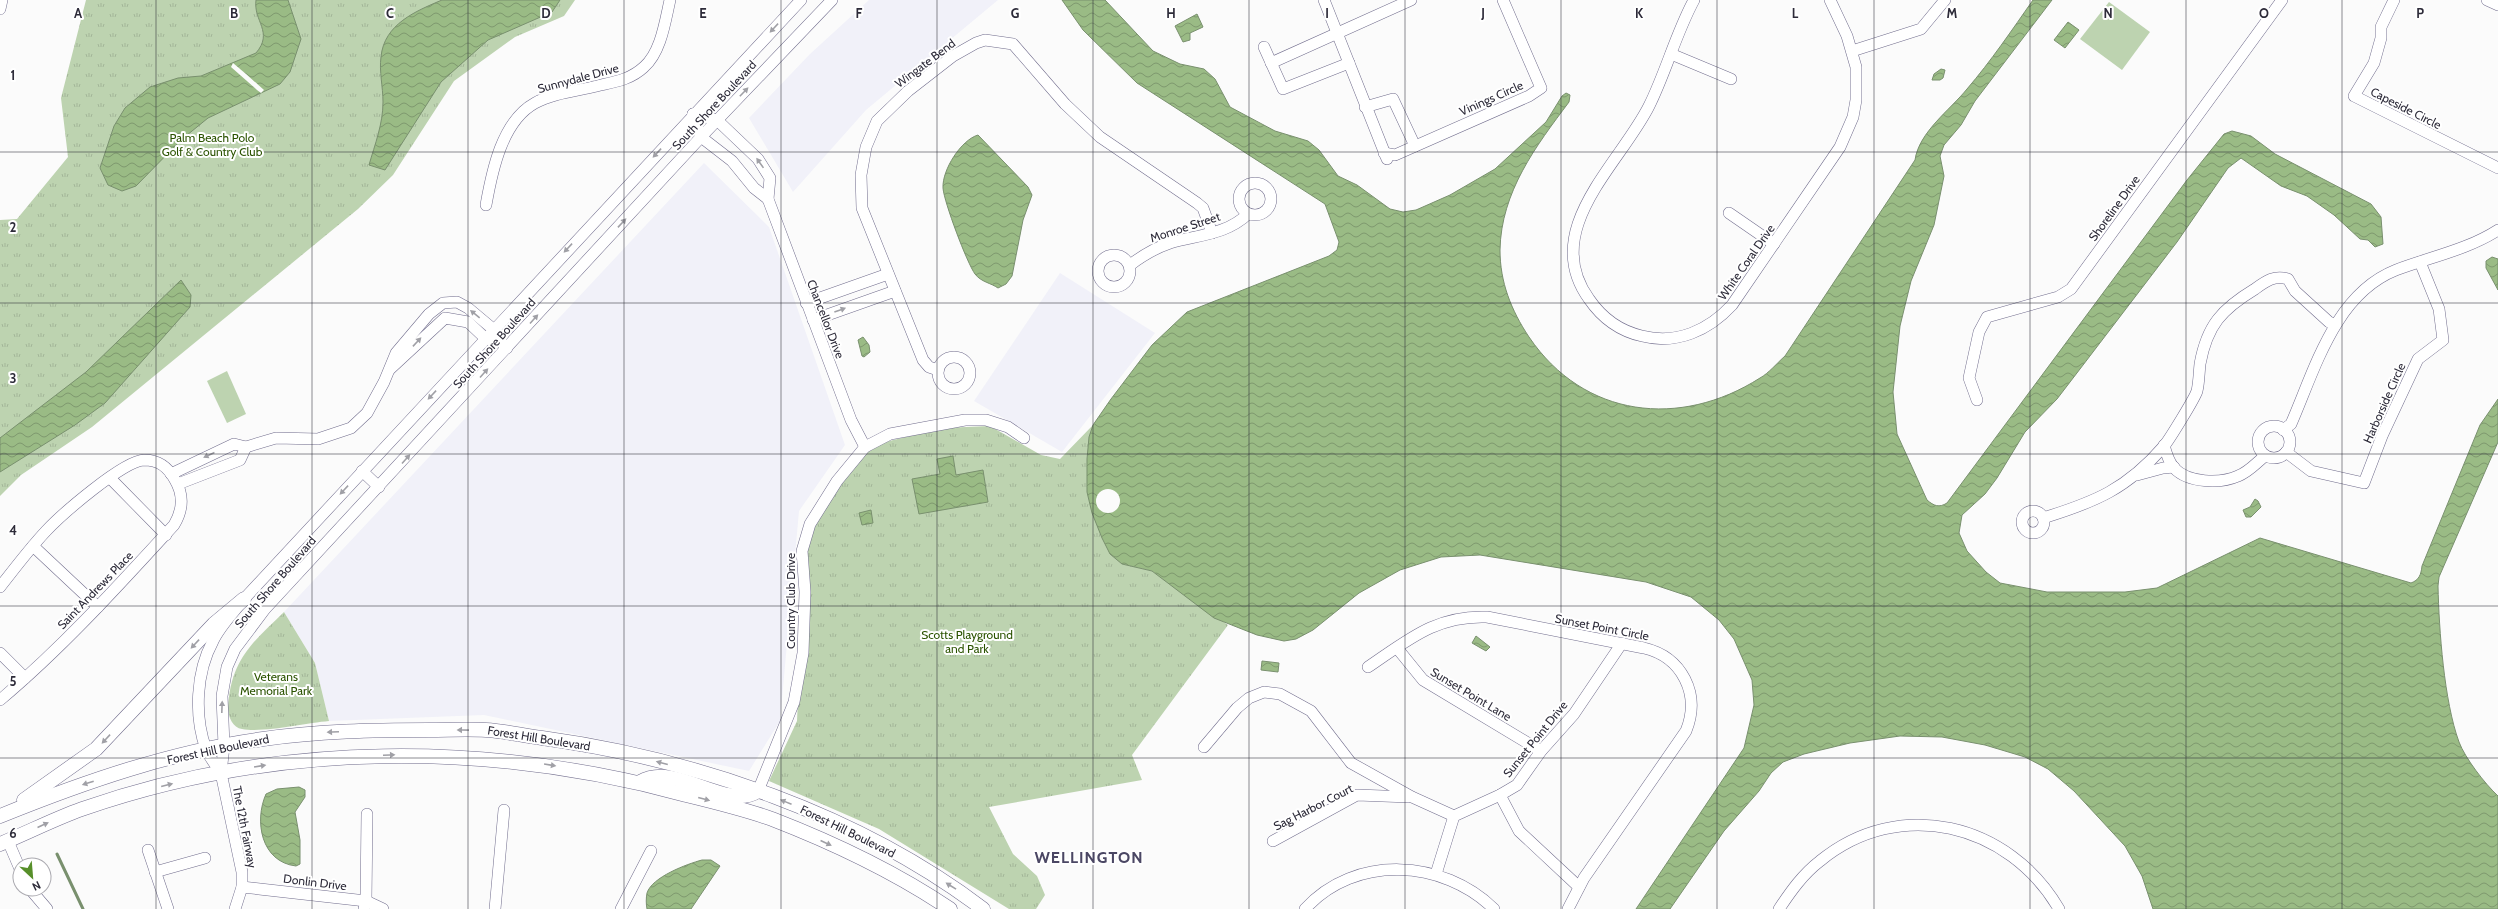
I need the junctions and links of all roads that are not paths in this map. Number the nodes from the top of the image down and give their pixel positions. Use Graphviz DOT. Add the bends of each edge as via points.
graph roads {
  1 [pos="2,0"];
  2 [pos="670,0"];
  3 [pos="801,0"];
  4 [pos="832,0"];
  5 [pos="1324,0"];
  6 [pos="1411,0"];
  7 [pos="1502,0"];
  8 [pos="1694,0"];
  9 [pos="1830,0"];
  10 [pos="1945,0"];
  11 [pos="2282,0"];
  12 [pos="2394,0"];
  13 [pos="2487,0"];
  14 [pos="2498,5"];
  15 [pos="0,9"];
  16 [pos="1338,34"];
  17 [pos="1264,47"];
  18 [pos="1852,51"];
  19 [pos="1671,54"];
  20 [pos="1349,62"];
  21 [pos="1271,63"];
  22 [pos="1731,79"];
  23 [pos="1366,107"];
  24 [pos="693,114"];
  25 [pos="717,120"];
  26 [pos="701,137"];
  27 [pos="1415,146"];
  28 [pos="2498,168"];
  29 [pos="768,199"];
  30 [pos="486,204"];
  31 [pos="1729,213"];
  32 [pos="1248,214"];
  33 [pos="2498,230"];
  34 [pos="1212,233"];
  35 [pos="1774,244"];
  36 [pos="2420,262"];
  37 [pos="1130,265"];
  38 [pos="888,274"];
  39 [pos="861,284"];
  40 [pos="895,290"];
  41 [pos="868,300"];
  42 [pos="806,303"];
  43 [pos="813,320"];
  44 [pos="2335,325"];
  45 [pos="493,328"];
  46 [pos="485,338"];
  47 [pos="504,345"];
  48 [pos="390,369"];
  49 [pos="938,370"];
  50 [pos="1977,400"];
  51 [pos="2283,430"];
  52 [pos="1024,438"];
  53 [pos="2164,445"];
  54 [pos="246,447"];
  55 [pos="865,447"];
  56 [pos="2286,452"];
  57 [pos="2265,456"];
  58 [pos="2174,467"];
  59 [pos="362,471"];
  60 [pos="171,474"];
  61 [pos="2134,476"];
  62 [pos="110,478"];
  63 [pos="178,484"];
  64 [pos="379,487"];
  65 [pos="2043,518"];
  66 [pos="166,534"];
  67 [pos="33,546"];
  68 [pos="0,587"];
  69 [pos="244,599"];
  70 [pos="98,607"];
  71 [pos="1622,644"];
  72 [pos="1397,648"];
  73 [pos="0,653"];
  74 [pos="1368,667"];
  75 [pos="25,678"];
  76 [pos="0,700"];
  77 [pos="224,746"];
  78 [pos="1204,747"];
  79 [pos="206,750"];
  80 [pos="1541,752"];
  81 [pos="221,772"];
  82 [pos="639,782"];
  83 [pos="758,791"];
  84 [pos="1500,795"];
  85 [pos="1412,797"];
  86 [pos="504,810"];
  87 [pos="367,814"];
  88 [pos="0,815"];
  89 [pos="1454,816"];
  90 [pos="1273,841"];
  91 [pos="4,843"];
  92 [pos="148,850"];
  93 [pos="650,851"];
  94 [pos="13,857"];
  95 [pos="206,858"];
  96 [pos="155,872"];
  97 [pos="1436,874"];
  98 [pos="242,887"];
  99 [pos="1579,887"];
  100 [pos="37,897"];
  101 [pos="365,905"];
  102 [pos="47,909"];
  103 [pos="168,909"];
  104 [pos="235,909"];
  105 [pos="383,909"];
  106 [pos="495,909"];
  107 [pos="621,909"];
  108 [pos="950,909"];
  109 [pos="983,909"];
  110 [pos="1305,909"];
  111 [pos="1494,909"];
  112 [pos="1568,909"];
  113 [pos="1779,909"];
  114 [pos="2059,909"];
  1 -- 15 [label="street"];
  2 -- 30 [label="street, Sunnydale Drive" via="656,52 645,67 626,79 560,94 534,103 520,116 504,139 494,163"];
  3 -- 24 [label="street, South Shore Boulevard, one-way"];
  25 -- 4 [label="street, South Shore Boulevard, one-way"];
  5 -- 16 [label="street, Vinings Circle"];
  6 -- 16 [label="street"];
  7 -- 27 [label="street, Vinings Circle" via="1542,88"];
  8 -- 19 [label="street, White Coral Drive"];
  9 -- 18 [label="street, White Coral Drive"];
  10 -- 18 [label="street" via="1926,24 1914,32"];
  11 -- 50 [label="street, Shoreline Drive" via="2071,289 2058,297 1987,317 1979,332 1970,378"];
  12 -- 28 [label="street, Capeside Circle" via="2381,26 2381,38 2374,63 2354,96"];
  13 -- 14 [label="street"];
  16 -- 20 [label="street, Vinings Circle"];
  16 -- 21 [label="street"];
  17 -- 21 [label="street"];
  18 -- 35 [label="street, White Coral Drive" via="1857,89 1848,132"];
  19 -- 22 [label="street"];
  19 -- 35 [label="street, White Coral Drive" via="1650,105 1588,200 1576,226 1574,261 1585,294 1606,318 1630,332 1658,338 1686,336 1705,328 1722,316"];
  20 -- 21 [label="street" via="1283,90"];
  20 -- 23 [label="street, Vinings Circle"];
  23 -- 27 [label="street" via="1393,99"];
  23 -- 27 [label="street, Vinings Circle" via="1386,156"];
  24 -- 25 [label="street, Chancellor Drive"];
  24 -- 26 [label="street"];
  24 -- 45 [label="street, South Shore Boulevard, one-way"];
  25 -- 26 [label="street, South Shore Boulevard"];
  29 -- 25 [label="street, Chancellor Drive, one-way" via="770,178 758,159"];
  26 -- 29 [label="street" via="732,161 754,188"];
  47 -- 26 [label="street, South Shore Boulevard, one-way"];
  29 -- 42 [label="street, Chancellor Drive"];
  31 -- 35 [label="street"];
  32 -- 34 [label="street, Monroe Street" via="1236,223"];
  33 -- 36 [label="street" via="2479,241"];
  34 -- 37 [label="street, Monroe Street" via="1170,243 1144,255"];
  34 -- 38 [label="street, Wingate Bend" via="1203,208 1100,136 1065,104 1012,44 984,40 953,56 908,91 877,121 866,147 860,175 862,208"];
  36 -- 44 [label="street" via="2394,271 2366,288 2344,311"];
  36 -- 56 [label="street, Harborside Circle" via="2439,309 2443,340 2418,359 2382,436 2364,483 2311,471"];
  38 -- 39 [label="street"];
  38 -- 40 [label="street, Wingate Bend"];
  39 -- 41 [label="street"];
  39 -- 42 [label="street"];
  40 -- 41 [label="street"];
  40 -- 49 [label="street, Wingate Bend" via="923,360 929,367"];
  43 -- 41 [label="street, one-way"];
  42 -- 43 [label="street, Chancellor Drive"];
  43 -- 55 [label="street, Chancellor Drive" via="851,420"];
  44 -- 51 [label="street" via="2291,424"];
  44 -- 53 [label="street" via="2295,291 2288,279 2282,277 2269,280 2236,300 2218,316 2210,330 2204,345 2197,392"];
  45 -- 46 [label="street, South Shore Boulevard"];
  45 -- 47 [label="street"];
  45 -- 48 [label="street, one-way" via="457,302 443,303 429,314 396,353"];
  46 -- 47 [label="street"];
  48 -- 46 [label="street, one-way" via="444,318 468,322"];
  46 -- 59 [label="street, South Shore Boulevard, one-way"];
  64 -- 47 [label="street, South Shore Boulevard, one-way"];
  48 -- 54 [label="street" via="367,413 351,428 318,439 276,438"];
  51 -- 56 [label="street" via="2289,438"];
  51 -- 57 [label="street" via="2269,427 2261,433 2259,448"];
  52 -- 55 [label="street, Country Club Drive" via="1008,427 986,420 965,420 890,434"];
  53 -- 58 [label="street"];
  53 -- 61 [label="street"];
  54 -- 60 [label="street, one-way" via="234,444"];
  54 -- 63 [label="street" via="240,460"];
  55 -- 83 [label="street, Country Club Drive" via="836,481 810,524 802,551 805,592 803,653 794,702"];
  56 -- 57 [label="street" via="2279,458"];
  57 -- 58 [label="street" via="2248,471 2223,481 2185,476"];
  58 -- 61 [label="street"];
  59 -- 64 [label="street"];
  59 -- 69 [label="street, South Shore Boulevard, one-way"];
  60 -- 62 [label="street, Saint Andrews Place" via="168,468 160,463 143,460 129,465"];
  60 -- 63 [label="street, Saint Andrews Place"];
  61 -- 65 [label="street" via="2096,500"];
  62 -- 66 [label="street"];
  62 -- 67 [label="street, Saint Andrews Place" via="47,530"];
  63 -- 66 [label="street, Saint Andrews Place" via="182,508 174,525"];
  77 -- 64 [label="street, South Shore Boulevard, one-way" via="222,696 226,667 235,648 265,610"];
  66 -- 70 [label="street, Saint Andrews Place"];
  67 -- 68 [label="street, Saint Andrews Place"];
  67 -- 70 [label="street"];
  69 -- 79 [label="street, South Shore Boulevard" via="213,639 204,660 198,692"];
  69 -- 88 [label="main road, one-way" via="214,624 96,749"];
  70 -- 75 [label="street, Saint Andrews Place"];
  71 -- 72 [label="street, Sunset Point Circle" via="1487,617 1472,617 1435,624"];
  71 -- 80 [label="street, Sunset Point Drive" via="1574,714"];
  71 -- 99 [label="street, Sunset Point Circle" via="1658,652 1675,664 1689,689 1690,717 1682,737"];
  72 -- 74 [label="street, Sunset Point Circle"];
  72 -- 80 [label="street, Sunset Point Lane" via="1423,680"];
  73 -- 75 [label="street"];
  75 -- 76 [label="street, Saint Andrews Place"];
  77 -- 79 [label="main road, Forest Hill Boulevard"];
  77 -- 81 [label="street, South Shore Boulevard"];
  83 -- 77 [label="main road, Forest Hill Boulevard, one-way" via="629,754 573,742 485,730 309,733"];
  78 -- 85 [label="street, Sag Harbor Court" via="1237,708 1249,698 1264,692 1280,694 1311,711 1351,763"];
  79 -- 81 [label="street, South Shore Boulevard"];
  79 -- 88 [label="main road, Forest Hill Boulevard, one-way" via="116,774"];
  80 -- 84 [label="street, Sunset Point Drive" via="1517,785"];
  81 -- 82 [label="main road, Forest Hill Boulevard, one-way" via="316,759 440,756 535,763"];
  91 -- 81 [label="main road, Forest Hill Boulevard, one-way" via="82,809"];
  81 -- 98 [label="street, The 12th Fairway" via="241,866"];
  82 -- 83 [label="main road" via="657,777 670,778 735,796 750,796"];
  82 -- 108 [label="main road, Forest Hill Boulevard, one-way" via="772,819 894,874"];
  109 -- 83 [label="main road, Forest Hill Boulevard, one-way" via="962,893 890,850 845,827"];
  84 -- 89 [label="street, Sunset Point Drive"];
  84 -- 99 [label="street" via="1519,830"];
  85 -- 89 [label="street, Sag Harbor Court"];
  85 -- 90 [label="street, Sag Harbor Court" via="1357,795"];
  86 -- 106 [label="street"];
  87 -- 101 [label="street"];
  89 -- 97 [label="street"];
  91 -- 94 [label="street"];
  92 -- 96 [label="street"];
  93 -- 107 [label="street"];
  95 -- 96 [label="street"];
  96 -- 103 [label="street"];
  97 -- 110 [label="street" via="1402,869 1368,872 1336,885"];
  97 -- 111 [label="street" via="1466,887"];
  98 -- 101 [label="street, Donlin Drive"];
  98 -- 104 [label="street, The 12th Fairway"];
  99 -- 112 [label="street, Sunset Point Circle"];
  100 -- 102 [label="street"];
  101 -- 105 [label="street, Donlin Drive"];
  113 -- 114 [label="street" via="1808,871 1838,848 1870,833 1890,828 1925,825 1966,832 2004,850 2037,877"];
}
